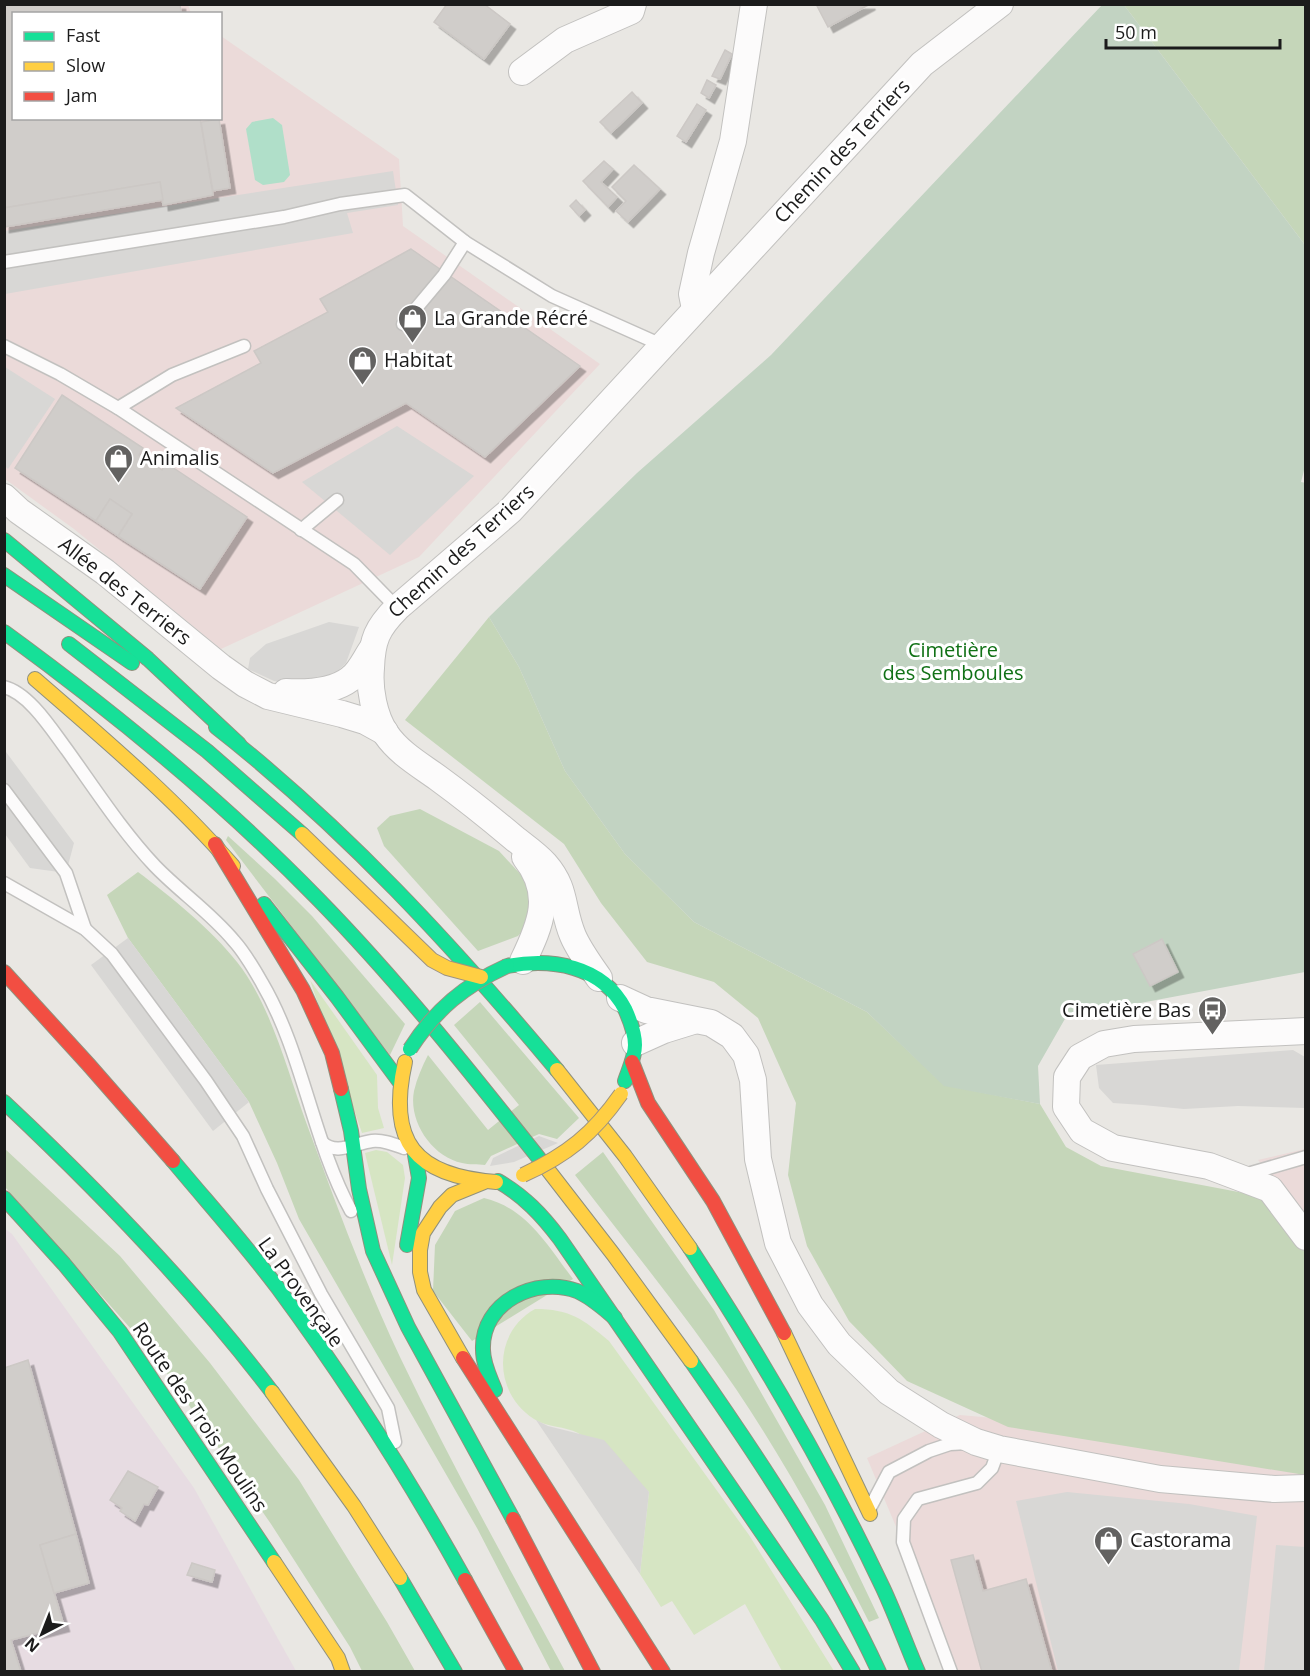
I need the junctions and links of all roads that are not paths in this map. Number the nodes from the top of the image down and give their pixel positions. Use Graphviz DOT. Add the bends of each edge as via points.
graph roads {
  1 [pos="633,4"];
  2 [pos="754,4"];
  3 [pos="999,4"];
  4 [pos="522,72"];
  5 [pos="465,242"];
  6 [pos="4,262"];
  7 [pos="695,309"];
  8 [pos="403,324"];
  9 [pos="4,346"];
  10 [pos="244,346"];
  11 [pos="664,346"];
  12 [pos="118,408"];
  13 [pos="4,498"];
  14 [pos="337,500"];
  15 [pos="301,530"];
  16 [pos="4,540"];
  17 [pos="4,575"];
  18 [pos="397,608"];
  19 [pos="4,632"];
  20 [pos="62,639"];
  21 [pos="372,649"];
  22 [pos="22,668"];
  23 [pos="349,680"];
  24 [pos="244,684"];
  25 [pos="4,687"];
  26 [pos="380,720"];
  27 [pos="239,744"];
  28 [pos="4,790"];
  29 [pos="503,829"];
  30 [pos="215,844"];
  31 [pos="4,883"];
  32 [pos="86,929"];
  33 [pos="515,964"];
  34 [pos="4,972"];
  35 [pos="482,977"];
  36 [pos="599,978"];
  37 [pos="620,998"];
  38 [pos="693,1021"];
  39 [pos="1305,1030"];
  40 [pos="633,1053"];
  41 [pos="399,1082"];
  42 [pos="4,1102"];
  43 [pos="322,1142"];
  44 [pos="353,1146"];
  45 [pos="415,1155"];
  46 [pos="1305,1157"];
  47 [pos="1242,1179"];
  48 [pos="491,1182"];
  49 [pos="4,1198"];
  50 [pos="1305,1237"];
  51 [pos="373,1251"];
  52 [pos="406,1255"];
  53 [pos="413,1306"];
  54 [pos="615,1318"];
  55 [pos="448,1398"];
  56 [pos="988,1445"];
  57 [pos="402,1475"];
  58 [pos="541,1480"];
  59 [pos="1305,1488"];
  60 [pos="869,1510"];
  61 [pos="875,1532"];
  62 [pos="881,1554"];
  63 [pos="906,1643"];
  64 [pos="343,1671"];
  65 [pos="455,1671"];
  66 [pos="516,1671"];
  67 [pos="593,1671"];
  68 [pos="663,1671"];
  69 [pos="853,1671"];
  70 [pos="879,1671"];
  71 [pos="918,1671"];
  72 [pos="951,1671"];
  1 -- 4 [label="street" via="631,11 565,40"];
  2 -- 7 [label="street" via="733,141 692,294"];
  3 -- 7 [label="street, Chemin des Terriers" via="922,64"];
  5 -- 6 [label="lane" via="405,195"];
  5 -- 8 [label="lane" via="444,275"];
  5 -- 11 [label="lane" via="552,296"];
  7 -- 11 [label="street, Chemin des Terriers"];
  9 -- 12 [label="lane"];
  10 -- 12 [label="lane" via="172,375"];
  11 -- 18 [label="street, Chemin des Terriers" via="510,511"];
  12 -- 15 [label="lane"];
  13 -- 24 [label="street, Allée des Terriers" via="105,572"];
  14 -- 15 [label="lane"];
  15 -- 18 [label="lane" via="354,564"];
  16 -- 27 [label="main road" via="147,659"];
  17 -- 27 [label="main road" via="128,660"];
  18 -- 21 [label="street, Chemin des Terriers" via="375,636"];
  19 -- 70 [label="main road" via="141,735 213,798 301,882 406,997 504,1114 644,1295 746,1440"];
  20 -- 35 [label="main road, bridge" via="207,751 302,834 432,960"];
  21 -- 23 [label="street"];
  21 -- 26 [label="street, Chemin des Terriers" via="370,680"];
  22 -- 30 [label="main road" via="134,765"];
  23 -- 24 [label="street, Allée des Terriers" via="321,691 277,692"];
  23 -- 26 [label="street" via="368,696"];
  24 -- 26 [label="street, Allée des Terriers" via="268,696 365,721"];
  25 -- 43 [label="lane" via="17,692 49,725 136,845 235,942 281,1022"];
  26 -- 29 [label="street" via="394,744"];
  27 -- 63 [label="main road" via="321,815 465,961 559,1069 634,1166 723,1298 795,1417 874,1570"];
  28 -- 32 [label="lane" via="66,873"];
  29 -- 33 [label="street" via="530,863 542,892 543,912"];
  29 -- 36 [label="street" via="544,863 556,879 573,937"];
  30 -- 41 [label="main road"];
  30 -- 44 [label="main road" via="303,990 332,1053"];
  31 -- 32 [label="lane"];
  32 -- 57 [label="lane" via="141,991 243,1136 321,1294 388,1407"];
  33 -- 35 [label="main road, bridge"];
  33 -- 36 [label="main road" via="540,961 578,968"];
  34 -- 57 [label="main road, La Provençale" via="105,1080 284,1297"];
  35 -- 41 [label="main road, bridge" via="442,1005 424,1026 410,1049"];
  36 -- 37 [label="main road"];
  37 -- 38 [label="street" via="646,1010"];
  37 -- 40 [label="main road" via="630,1015"];
  38 -- 40 [label="street" via="664,1030"];
  38 -- 56 [label="street" via="711,1023 732,1036 746,1055 753,1080 758,1159 778,1243 810,1305 839,1344 889,1392 941,1425"];
  39 -- 47 [label="street" via="1104,1044 1080,1057 1067,1077 1066,1107 1082,1131 1113,1148 1209,1166"];
  40 -- 48 [label="main road, bridge" via="621,1094 584,1140 547,1165"];
  40 -- 60 [label="main road" via="648,1103 713,1201 785,1335"];
  41 -- 45 [label="main road" via="397,1105 402,1130"];
  42 -- 65 [label="main road" via="129,1225 237,1347 291,1416 371,1532"];
  43 -- 44 [label="lane" via="330,1148"];
  43 -- 51 [label="lane" via="343,1196"];
  44 -- 45 [label="lane" via="383,1141"];
  44 -- 51 [label="main road"];
  45 -- 48 [label="main road" via="435,1170 458,1179"];
  45 -- 52 [label="main road" via="419,1178"];
  46 -- 47 [label="lane"];
  47 -- 50 [label="street" via="1270,1189"];
  48 -- 54 [label="main road" via="515,1190 534,1205"];
  48 -- 58 [label="main road" via="452,1195 440,1207 423,1233 420,1272 424,1290 460,1354"];
  49 -- 64 [label="main road, Route des Trois Moulins" via="83,1284 120,1332"];
  51 -- 55 [label="main road" via="408,1327"];
  53 -- 55 [label="main road"];
  54 -- 58 [label="main road" via="589,1297 571,1289 539,1286 522,1290 502,1303 489,1323 482,1343 485,1365 502,1407"];
  54 -- 69 [label="main road"];
  55 -- 67 [label="main road"];
  56 -- 59 [label="street" via="1160,1479"];
  56 -- 60 [label="lane" via="950,1444 890,1472"];
  56 -- 72 [label="lane" via="992,1468 977,1483 918,1499 904,1518 903,1542"];
  57 -- 66 [label="main road, La Provençale" via="459,1567"];
  58 -- 68 [label="main road"];
  60 -- 61 [label="main road"];
  62 -- 63 [label="main road"];
  63 -- 71 [label="main road"];
}
